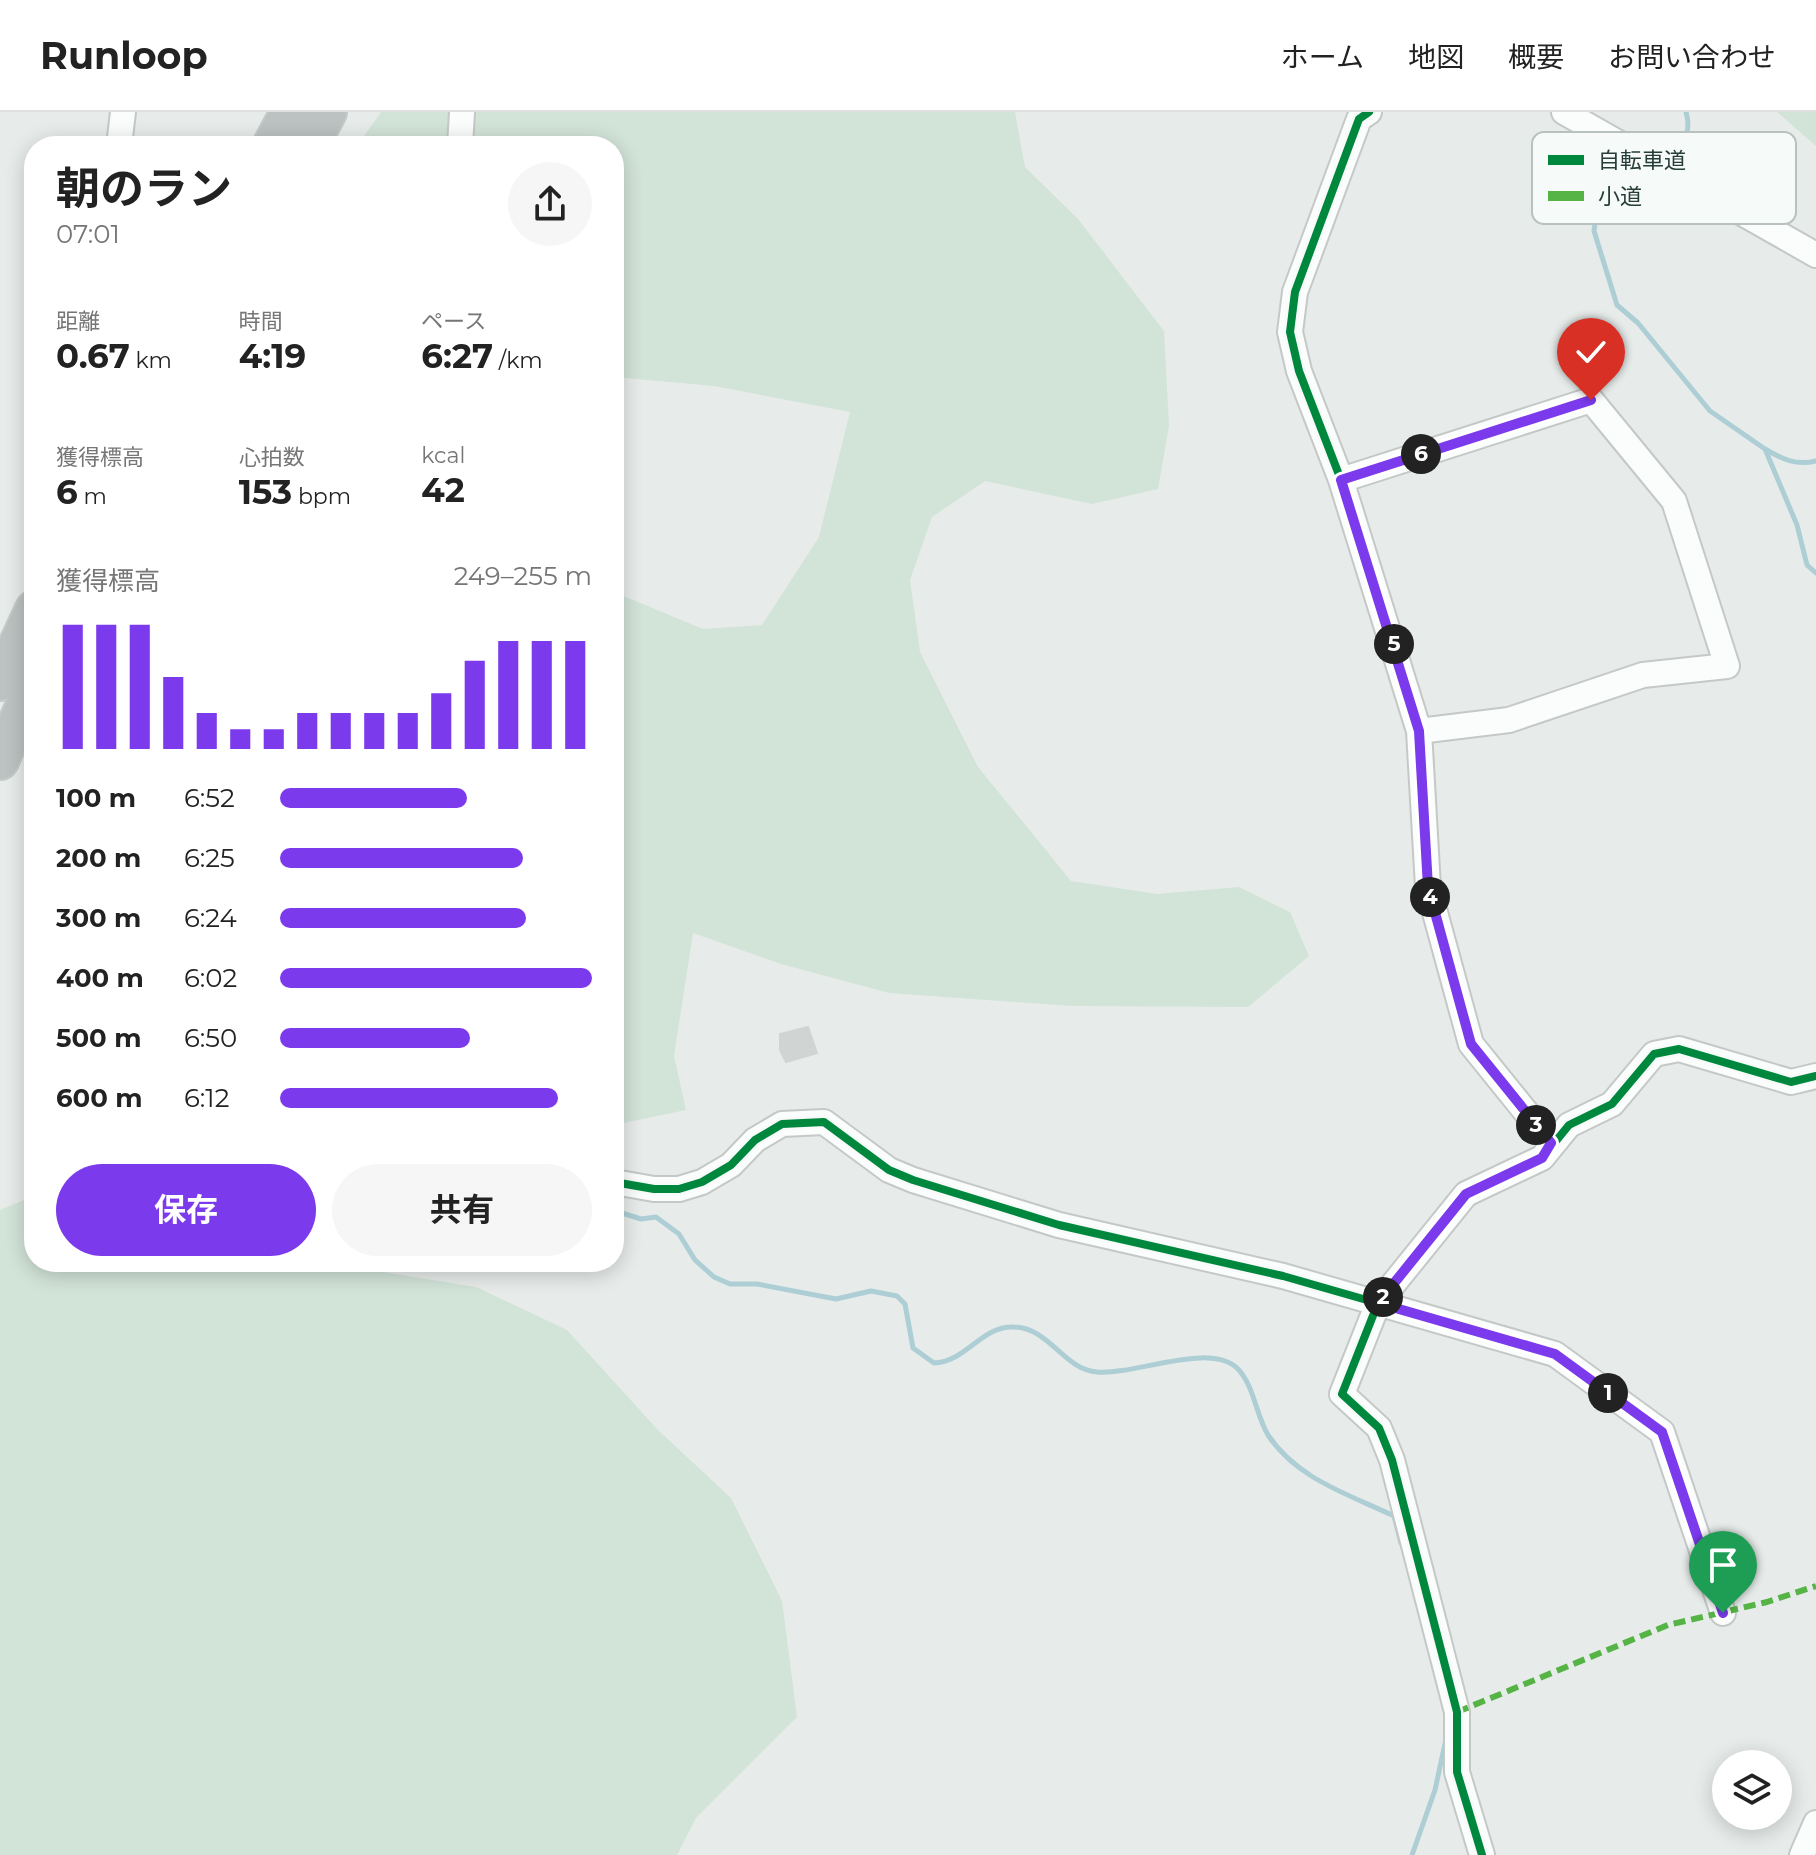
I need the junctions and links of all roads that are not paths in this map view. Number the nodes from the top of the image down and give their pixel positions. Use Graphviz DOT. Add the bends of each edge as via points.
graph roads {
  1 [pos="123,112"];
  2 [pos="289,112"];
  3 [pos="328,112"];
  4 [pos="462,112"];
  5 [pos="1369,112"];
  6 [pos="1564,112"];
  7 [pos="1599,132"];
  8 [pos="120,136"];
  9 [pos="276,136"];
  10 [pos="315,136"];
  11 [pos="461,136"];
  12 [pos="1761,224"];
  13 [pos="1816,255"];
  14 [pos="1341,480"];
  15 [pos="24,630"];
  16 [pos="0,682"];
  17 [pos="24,707"];
  18 [pos="1419,731"];
  19 [pos="0,761"];
  20 [pos="1816,1076"];
  21 [pos="1551,1143"];
  22 [pos="624,1184"];
  23 [pos="1378,1303"];
  24 [pos="1723,1613"];
  25 [pos="1816,1823"];
  26 [pos="1482,1855"];
  27 [pos="1802,1855"];
  1 -- 8 [label="street"];
  2 -- 9 [label="highway"];
  3 -- 10 [label="highway"];
  4 -- 11 [label="street"];
  5 -- 14 [label="street" via="1359,119 1341,162 1291,314 1299,371"];
  6 -- 7 [label="street"];
  12 -- 13 [label="street"];
  14 -- 18 [label="street"];
  14 -- 18 [label="street" via="1591,400 1674,501 1727,666 1643,675 1509,720"];
  15 -- 16 [label="highway"];
  17 -- 19 [label="highway"];
  18 -- 21 [label="street" via="1428,887 1471,1044"];
  20 -- 21 [label="street" via="1791,1082 1709,1056 1667,1049 1654,1054 1612,1104 1569,1125"];
  21 -- 23 [label="street" via="1542,1158 1466,1194"];
  22 -- 23 [label="street" via="679,1189 702,1182 782,1124 824,1122 889,1170 913,1180 1059,1225"];
  23 -- 24 [label="street" via="1555,1354 1662,1432"];
  23 -- 26 [label="street" via="1342,1394 1379,1428 1392,1460 1457,1712 1457,1772"];
  25 -- 27 [label="street"];
}
